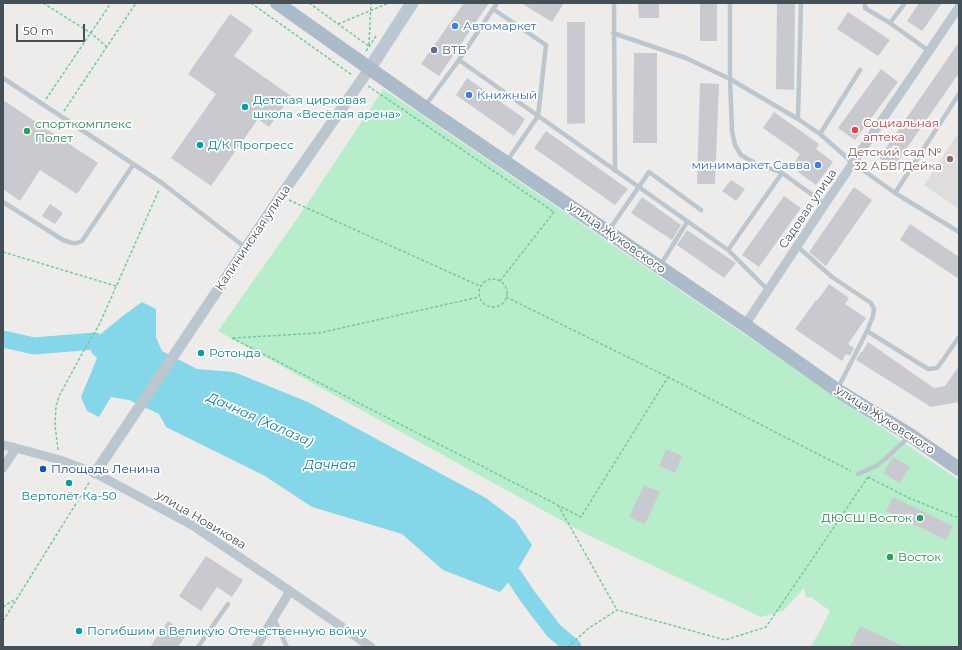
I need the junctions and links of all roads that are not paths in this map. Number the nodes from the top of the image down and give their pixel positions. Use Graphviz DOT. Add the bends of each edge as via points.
graph roads {
  1 [pos="278,3"];
  2 [pos="412,3"];
  3 [pos="497,3"];
  4 [pos="614,3"];
  5 [pos="730,3"];
  6 [pos="801,3"];
  7 [pos="865,3"];
  8 [pos="905,3"];
  9 [pos="959,7"];
  10 [pos="493,9"];
  11 [pos="890,23"];
  12 [pos="613,32"];
  13 [pos="930,51"];
  14 [pos="459,60"];
  15 [pos="365,65"];
  16 [pos="860,70"];
  17 [pos="3,78"];
  18 [pos="730,79"];
  19 [pos="959,94"];
  20 [pos="424,107"];
  21 [pos="538,116"];
  22 [pos="798,119"];
  23 [pos="820,134"];
  24 [pos="506,162"];
  25 [pos="853,163"];
  26 [pos="133,165"];
  27 [pos="615,171"];
  28 [pos="782,173"];
  29 [pos="639,187"];
  30 [pos="895,193"];
  31 [pos="3,202"];
  32 [pos="825,204"];
  33 [pos="701,210"];
  34 [pos="688,222"];
  35 [pos="608,232"];
  36 [pos="959,232"];
  37 [pos="797,246"];
  38 [pos="246,248"];
  39 [pos="728,250"];
  40 [pos="659,267"];
  41 [pos="768,290"];
  42 [pos="745,325"];
  43 [pos="867,331"];
  44 [pos="959,336"];
  45 [pos="837,390"];
  46 [pos="910,435"];
  47 [pos="3,445"];
  48 [pos="16,448"];
  49 [pos="3,468"];
  50 [pos="959,469"];
  51 [pos="95,473"];
  52 [pos="858,474"];
  53 [pos="290,591"];
  54 [pos="228,604"];
  55 [pos="274,619"];
  56 [pos="198,647"];
  57 [pos="256,647"];
  58 [pos="288,647"];
  59 [pos="371,647"];
  1 -- 15 [label="main road, улица Жуковского"];
  2 -- 15 [label="main road, Калининская улица"];
  3 -- 10 [label="lane"];
  4 -- 12 [label="lane"];
  5 -- 18 [label="lane"];
  6 -- 22 [label="lane"];
  7 -- 11 [label="lane" via="865,8"];
  8 -- 11 [label="lane"];
  9 -- 13 [label="street, Садовая улица"];
  10 -- 14 [label="lane"];
  10 -- 21 [label="lane" via="546,45"];
  11 -- 13 [label="lane"];
  12 -- 18 [label="lane" via="686,58"];
  12 -- 27 [label="lane"];
  13 -- 25 [label="street, Садовая улица"];
  14 -- 20 [label="lane"];
  14 -- 21 [label="lane"];
  15 -- 20 [label="main road, улица Жуковского"];
  15 -- 38 [label="street, Калининская улица" via="360,81"];
  16 -- 23 [label="lane"];
  17 -- 26 [label="lane"];
  18 -- 22 [label="lane"];
  18 -- 28 [label="lane" via="735,145 742,155 753,162"];
  19 -- 30 [label="lane"];
  20 -- 24 [label="main road, улица Жуковского"];
  21 -- 24 [label="lane"];
  21 -- 27 [label="lane"];
  22 -- 23 [label="lane"];
  23 -- 25 [label="lane"];
  24 -- 35 [label="main road, улица Жуковского"];
  25 -- 30 [label="lane"];
  25 -- 32 [label="street, Садовая улица"];
  26 -- 31 [label="lane" via="82,242 72,243 63,240"];
  26 -- 38 [label="lane" via="162,183"];
  27 -- 29 [label="lane"];
  28 -- 32 [label="lane"];
  28 -- 39 [label="lane"];
  29 -- 33 [label="lane" via="649,172"];
  29 -- 34 [label="lane"];
  29 -- 35 [label="lane"];
  30 -- 36 [label="lane"];
  32 -- 37 [label="street, Садовая улица"];
  34 -- 39 [label="lane"];
  34 -- 40 [label="lane"];
  35 -- 40 [label="main road, улица Жуковского"];
  37 -- 41 [label="street, Садовая улица"];
  37 -- 43 [label="lane" via="832,277 871,303 874,309 873,316"];
  38 -- 51 [label="street, Калининская улица"];
  39 -- 41 [label="lane"];
  40 -- 42 [label="main road, улица Жуковского"];
  41 -- 42 [label="street, Садовая улица"];
  42 -- 45 [label="main road, улица Жуковского"];
  43 -- 44 [label="lane" via="928,369 937,368"];
  43 -- 45 [label="lane"];
  45 -- 46 [label="main road, улица Жуковского"];
  46 -- 50 [label="main road, улица Жуковского"];
  46 -- 52 [label="lane" via="876,466"];
  47 -- 48 [label="street, улица Новикова"];
  48 -- 49 [label="street"];
  48 -- 51 [label="street, улица Новикова"];
  51 -- 53 [label="street, улица Новикова" via="192,525"];
  53 -- 55 [label="street"];
  53 -- 59 [label="street, улица Новикова"];
  54 -- 56 [label="lane"];
  55 -- 57 [label="street"];
  55 -- 58 [label="lane"];
}
